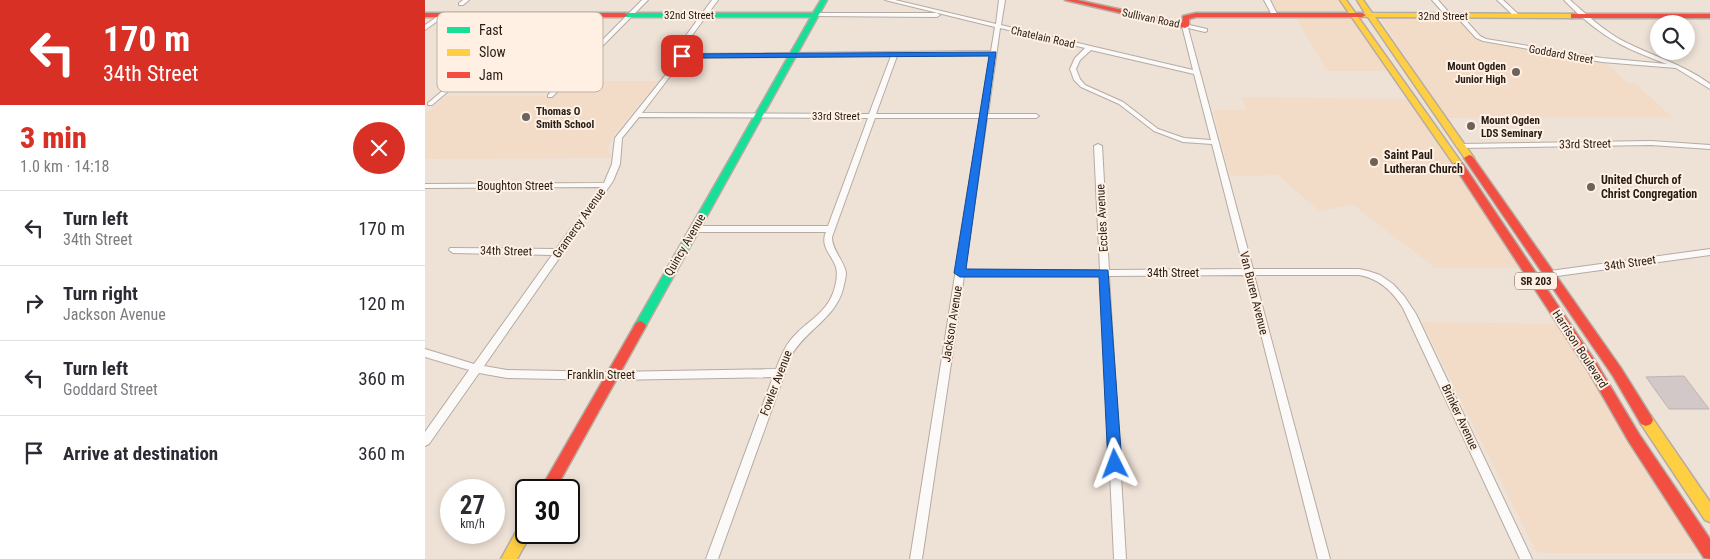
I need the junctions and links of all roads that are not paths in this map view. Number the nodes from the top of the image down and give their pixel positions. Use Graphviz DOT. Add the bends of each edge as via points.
graph roads {
  1 [pos="645,0"];
  2 [pos="715,0"];
  3 [pos="824,0"];
  4 [pos="888,0"];
  5 [pos="1002,0"];
  6 [pos="1068,0"];
  7 [pos="1267,0"];
  8 [pos="1343,0"];
  9 [pos="1360,0"];
  10 [pos="1435,0"];
  11 [pos="1501,0"];
  12 [pos="1567,0"];
  13 [pos="603,15"];
  14 [pos="630,15"];
  15 [pos="703,15"];
  16 [pos="815,15"];
  17 [pos="953,15"];
  18 [pos="1275,16"];
  19 [pos="1353,16"];
  20 [pos="1371,16"];
  21 [pos="1454,16"];
  22 [pos="1516,16"];
  23 [pos="1585,16"];
  24 [pos="1710,16"];
  25 [pos="437,19"];
  26 [pos="998,26"];
  27 [pos="1185,26"];
  28 [pos="425,28"];
  29 [pos="1205,30"];
  30 [pos="603,42"];
  31 [pos="1089,48"];
  32 [pos="993,53"];
  33 [pos="793,55"];
  34 [pos="894,55"];
  35 [pos="682,56"];
  36 [pos="1674,67"];
  37 [pos="1198,74"];
  38 [pos="1706,81"];
  39 [pos="1710,87"];
  40 [pos="444,92"];
  41 [pos="554,92"];
  42 [pos="550,96"];
  43 [pos="430,104"];
  44 [pos="636,115"];
  45 [pos="984,115"];
  46 [pos="759,116"];
  47 [pos="871,116"];
  48 [pos="1036,116"];
  49 [pos="1216,142"];
  50 [pos="1098,146"];
  51 [pos="1460,146"];
  52 [pos="1710,147"];
  53 [pos="606,185"];
  54 [pos="425,186"];
  55 [pos="695,229"];
  56 [pos="831,229"];
  57 [pos="453,250"];
  58 [pos="559,252"];
  59 [pos="1710,252"];
  60 [pos="960,273"];
  61 [pos="1104,273"];
  62 [pos="1249,273"];
  63 [pos="1550,274"];
  64 [pos="1386,280"];
  65 [pos="425,353"];
  66 [pos="478,369"];
  67 [pos="779,373"];
  68 [pos="611,376"];
  69 [pos="425,441"];
  70 [pos="553,479"];
  71 [pos="1710,515"];
  72 [pos="517,544"];
  73 [pos="1710,553"];
  74 [pos="509,559"];
  75 [pos="712,559"];
  76 [pos="916,559"];
  77 [pos="1120,559"];
  78 [pos="1324,559"];
  79 [pos="1526,559"];
  1 -- 14 [label="street"];
  2 -- 15 [label="street, Gramercy Avenue"];
  3 -- 16 [label="street, Quincy Avenue"];
  4 -- 17 [label="street, Chatelain Road"];
  5 -- 26 [label="street, Jackson Avenue"];
  6 -- 27 [label="street, Sullivan Road"];
  7 -- 18 [label="street"];
  8 -- 19 [label="street, Harrison Boulevard / SR 203"];
  9 -- 20 [label="street, Harrison Boulevard / SR 203"];
  10 -- 21 [label="street, Goddard Street"];
  11 -- 22 [label="street"];
  12 -- 23 [label="street"];
  13 -- 14 [label="street, 32nd Street"];
  14 -- 15 [label="street, 32nd Street"];
  14 -- 30 [label="street"];
  15 -- 16 [label="street, 32nd Street"];
  15 -- 35 [label="street, Gramercy Avenue" via="682,45"];
  16 -- 17 [label="street, 32nd Street"];
  16 -- 33 [label="street, Quincy Avenue"];
  17 -- 26 [label="street, Chatelain Road"];
  18 -- 19 [label="street, 32nd Street"];
  18 -- 27 [label="street, 32nd Street" via="1192,15 1186,18"];
  19 -- 20 [label="street, 32nd Street"];
  19 -- 73 [label="street, Harrison Boulevard / SR 203" via="1465,173"];
  20 -- 21 [label="street, 32nd Street"];
  20 -- 51 [label="street, Harrison Boulevard / SR 203"];
  21 -- 22 [label="street, 32nd Street"];
  21 -- 36 [label="street, Goddard Street" via="1478,37 1491,42 1602,60"];
  22 -- 23 [label="street, 32nd Street"];
  23 -- 24 [label="street, 32nd Street"];
  23 -- 36 [label="street" via="1620,41"];
  25 -- 28 [label="street"];
  26 -- 31 [label="street, Chatelain Road"];
  26 -- 32 [label="street, Jackson Avenue"];
  27 -- 29 [label="street, Sullivan Road"];
  27 -- 37 [label="street, Van Buren Avenue"];
  31 -- 37 [label="street, Chatelain Road"];
  31 -- 49 [label="street" via="1073,69 1083,86 1121,103 1164,134 1193,142"];
  32 -- 34 [label="street"];
  32 -- 45 [label="street, Jackson Avenue"];
  33 -- 34 [label="street"];
  33 -- 35 [label="street"];
  33 -- 46 [label="street, Quincy Avenue"];
  34 -- 47 [label="street, Fowler Avenue"];
  35 -- 44 [label="street, Gramercy Avenue"];
  36 -- 38 [label="street"];
  37 -- 49 [label="street, Van Buren Avenue"];
  38 -- 39 [label="street"];
  40 -- 43 [label="street"];
  41 -- 42 [label="street"];
  44 -- 46 [label="street, 33rd Street"];
  44 -- 53 [label="street, Gramercy Avenue" via="619,138 616,164"];
  45 -- 47 [label="street, 33rd Street"];
  45 -- 48 [label="street, 33rd Street"];
  45 -- 60 [label="street, Jackson Avenue"];
  46 -- 47 [label="street, 33rd Street"];
  46 -- 55 [label="street, Quincy Avenue"];
  47 -- 56 [label="street, Fowler Avenue"];
  49 -- 62 [label="street, Van Buren Avenue"];
  50 -- 61 [label="street, Eccles Avenue"];
  51 -- 52 [label="street, 33rd Street" via="1651,144"];
  51 -- 63 [label="street, Harrison Boulevard / SR 203"];
  53 -- 54 [label="street, Boughton Street"];
  53 -- 58 [label="street, Gramercy Avenue"];
  55 -- 56 [label="street"];
  55 -- 68 [label="street, Quincy Avenue"];
  56 -- 67 [label="street, Fowler Avenue" via="828,247 839,262 841,274 835,300 822,319 795,340"];
  57 -- 58 [label="street, 34th Street"];
  58 -- 66 [label="street, Gramercy Avenue"];
  59 -- 63 [label="street, 34th Street"];
  60 -- 61 [label="street, 34th Street"];
  60 -- 76 [label="street, Jackson Avenue"];
  61 -- 62 [label="street, 34th Street"];
  61 -- 77 [label="street, Eccles Avenue"];
  62 -- 64 [label="street, 34th Street" via="1359,272"];
  62 -- 78 [label="street, Van Buren Avenue"];
  63 -- 71 [label="street, Harrison Boulevard / SR 203"];
  64 -- 79 [label="street, Brinker Avenue" via="1411,314"];
  65 -- 66 [label="street, Franklin Street"];
  66 -- 68 [label="street, Franklin Street" via="507,374"];
  66 -- 69 [label="street, Gramercy Avenue"];
  67 -- 68 [label="street, Franklin Street"];
  67 -- 75 [label="street, Fowler Avenue"];
  68 -- 70 [label="street, Quincy Avenue"];
  72 -- 74 [label="street"];
}
